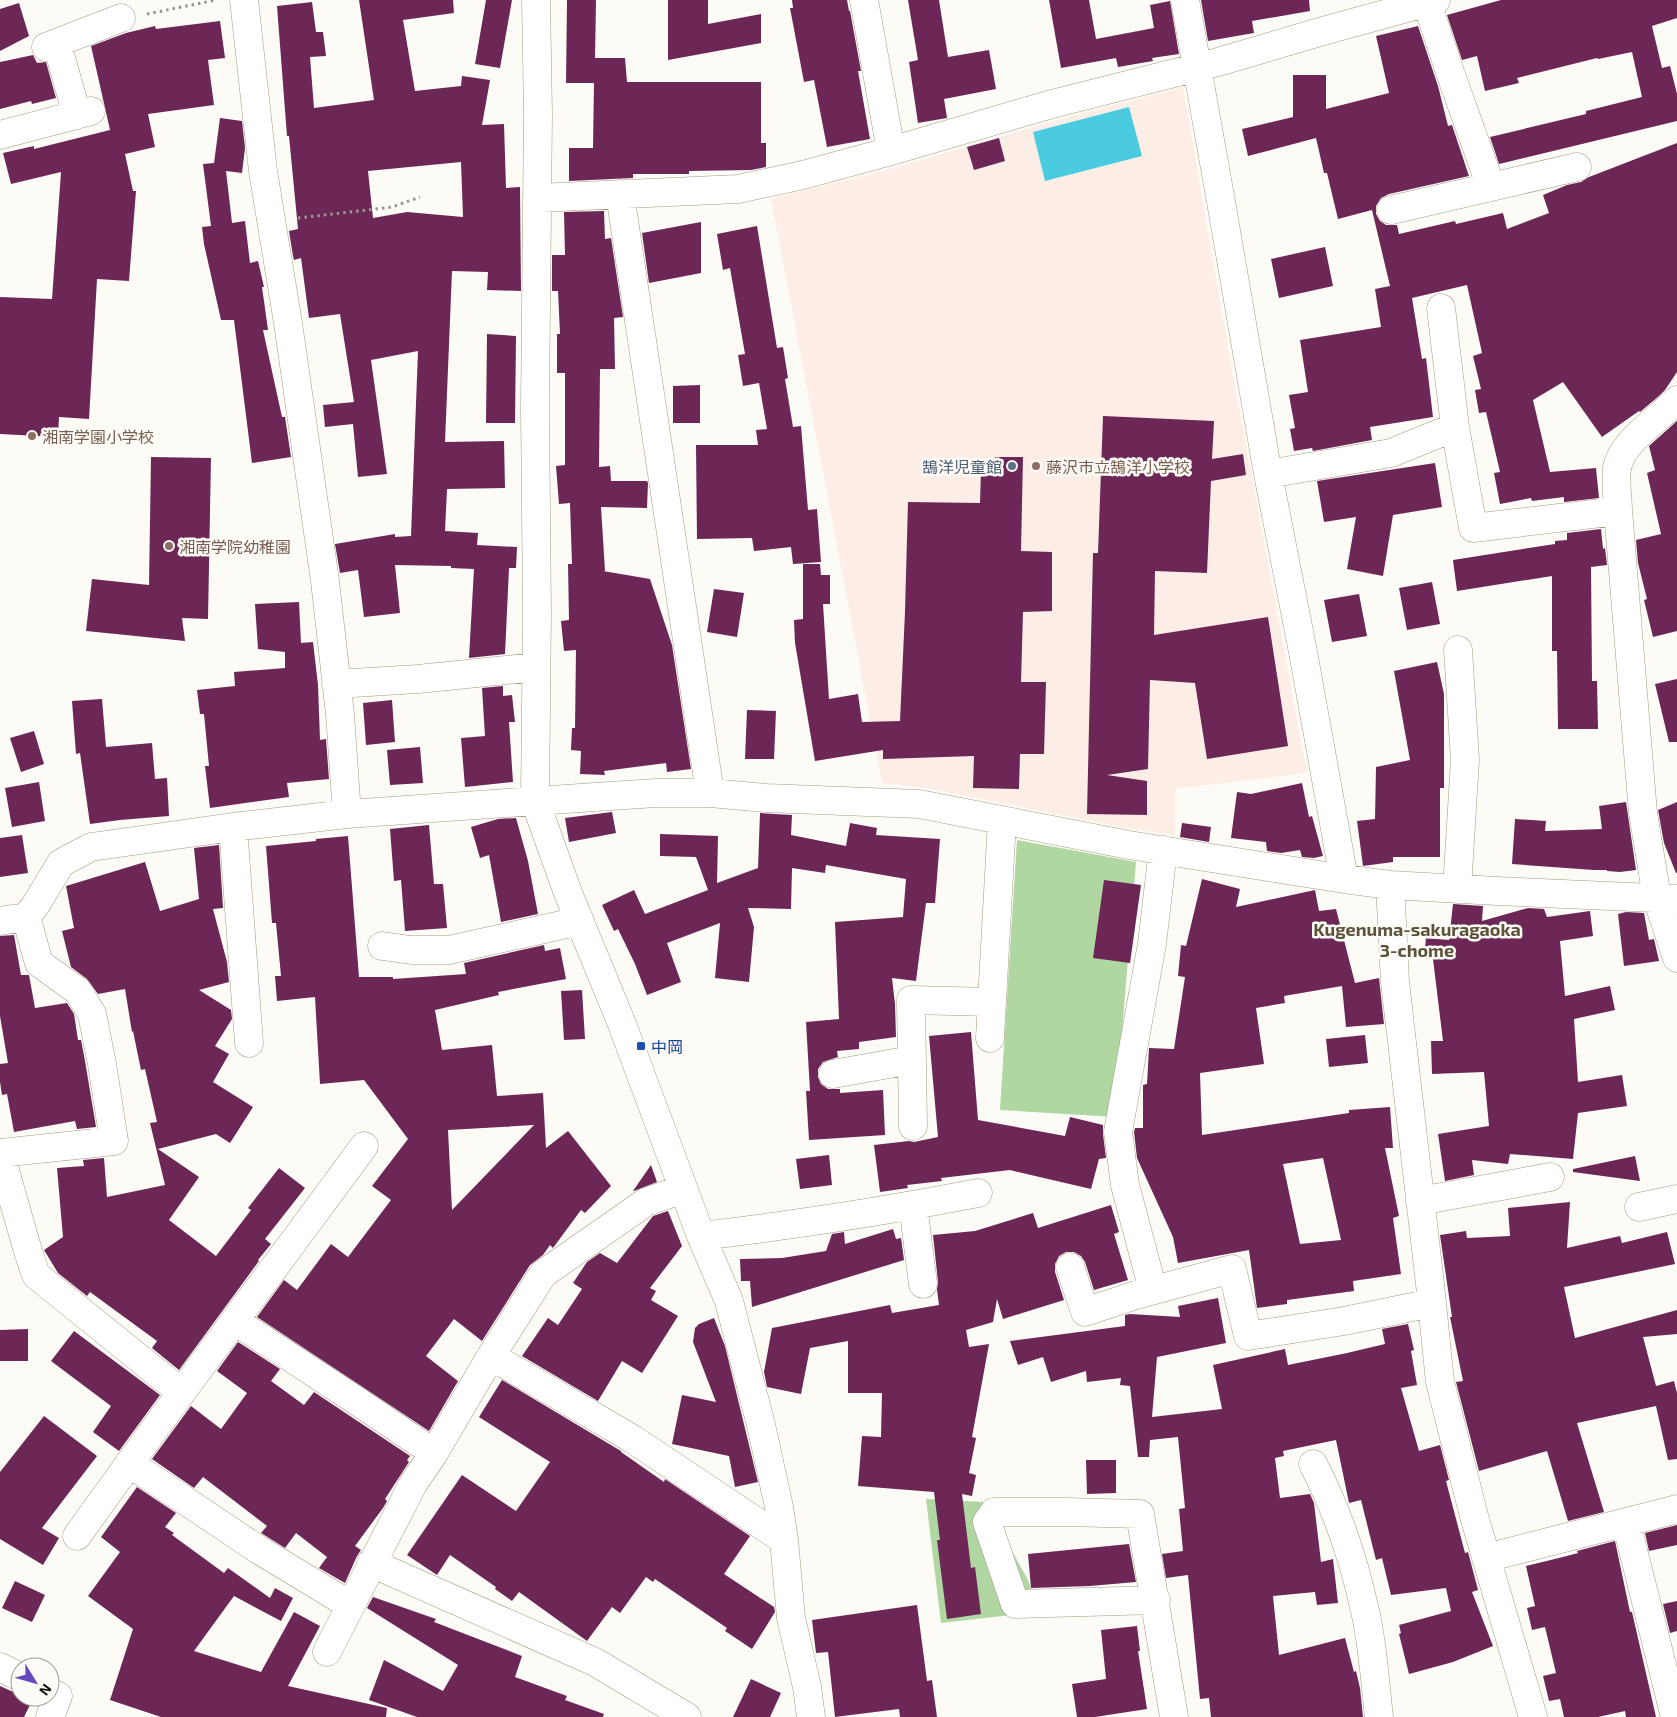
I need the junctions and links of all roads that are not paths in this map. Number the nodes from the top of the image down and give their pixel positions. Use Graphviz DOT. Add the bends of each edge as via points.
graph roads {
  1 [pos="536,0"];
  2 [pos="864,0"];
  3 [pos="1184,0"];
  4 [pos="251,1"];
  5 [pos="1430,1"];
  6 [pos="121,18"];
  7 [pos="1196,67"];
  8 [pos="0,135"];
  9 [pos="891,151"];
  10 [pos="1577,167"];
  11 [pos="1491,187"];
  12 [pos="620,194"];
  13 [pos="537,198"];
  14 [pos="1390,210"];
  15 [pos="1442,308"];
  16 [pos="1677,400"];
  17 [pos="1455,427"];
  18 [pos="1268,474"];
  19 [pos="1618,511"];
  20 [pos="1458,650"];
  21 [pos="536,667"];
  22 [pos="336,684"];
  23 [pos="710,793"];
  24 [pos="535,801"];
  25 [pos="347,814"];
  26 [pos="1002,820"];
  27 [pos="233,827"];
  28 [pos="1163,850"];
  29 [pos="1344,879"];
  30 [pos="1390,885"];
  31 [pos="1457,889"];
  32 [pos="1667,898"];
  33 [pos="26,916"];
  34 [pos="0,921"];
  35 [pos="580,921"];
  36 [pos="382,946"];
  37 [pos="1677,958"];
  38 [pos="992,1002"];
  39 [pos="990,1038"];
  40 [pos="250,1043"];
  41 [pos="911,1060"];
  42 [pos="834,1074"];
  43 [pos="913,1126"];
  44 [pos="364,1146"];
  45 [pos="0,1153"];
  46 [pos="1550,1177"];
  47 [pos="683,1189"];
  48 [pos="978,1193"];
  49 [pos="1677,1199"];
  50 [pos="1420,1201"];
  51 [pos="913,1205"];
  52 [pos="1639,1207"];
  53 [pos="701,1236"];
  54 [pos="1070,1267"];
  55 [pos="923,1284"];
  56 [pos="1153,1290"];
  57 [pos="1432,1303"];
  58 [pos="235,1321"];
  59 [pos="491,1356"];
  60 [pos="180,1392"];
  61 [pos="434,1453"];
  62 [pos="129,1463"];
  63 [pos="1313,1464"];
  64 [pos="1677,1509"];
  65 [pos="1626,1522"];
  66 [pos="77,1536"];
  67 [pos="784,1540"];
  68 [pos="1486,1558"];
  69 [pos="371,1563"];
  70 [pos="1156,1600"];
  71 [pos="350,1605"];
  72 [pos="327,1652"];
  73 [pos="687,1717"];
  74 [pos="811,1717"];
  75 [pos="1174,1717"];
  76 [pos="1379,1717"];
  77 [pos="1532,1717"];
  78 [pos="1675,1717"];
  1 -- 13 [label="street"];
  2 -- 9 [label="street"];
  3 -- 7 [label="street"];
  4 -- 22 [label="street" via="263,171 289,333"];
  5 -- 7 [label="street"];
  5 -- 11 [label="street"];
  6 -- 8 [label="street" via="51,45 84,113"];
  7 -- 9 [label="street" via="1052,104"];
  7 -- 18 [label="street"];
  9 -- 12 [label="street" via="738,189"];
  10 -- 11 [label="street"];
  11 -- 14 [label="street"];
  12 -- 13 [label="street"];
  12 -- 23 [label="street"];
  13 -- 21 [label="street"];
  15 -- 17 [label="street"];
  16 -- 19 [label="street" via="1637,435 1624,451 1617,469"];
  17 -- 18 [label="street" via="1391,453"];
  17 -- 19 [label="street" via="1473,528"];
  18 -- 29 [label="street"];
  19 -- 32 [label="street" via="1643,813"];
  20 -- 31 [label="street" via="1465,760"];
  21 -- 22 [label="street"];
  21 -- 24 [label="street"];
  22 -- 25 [label="street"];
  23 -- 24 [label="street"];
  23 -- 26 [label="street" via="919,804"];
  24 -- 25 [label="street"];
  24 -- 35 [label="street"];
  25 -- 27 [label="street"];
  26 -- 28 [label="street"];
  26 -- 38 [label="street"];
  27 -- 33 [label="street" via="91,847 60,863"];
  27 -- 40 [label="street"];
  28 -- 29 [label="street"];
  28 -- 56 [label="street" via="1152,944 1118,1132 1125,1185"];
  29 -- 30 [label="street"];
  30 -- 31 [label="street"];
  30 -- 50 [label="street" via="1395,982"];
  31 -- 32 [label="street"];
  32 -- 37 [label="street"];
  33 -- 34 [label="street"];
  33 -- 45 [label="street" via="39,963 78,991 92,1014 114,1141"];
  35 -- 36 [label="street" via="449,950"];
  35 -- 47 [label="street"];
  38 -- 39 [label="street"];
  38 -- 41 [label="street" via="911,1000"];
  41 -- 42 [label="street"];
  41 -- 43 [label="street"];
  44 -- 58 [label="street"];
  45 -- 60 [label="street" via="36,1276"];
  46 -- 50 [label="street"];
  47 -- 53 [label="street"];
  47 -- 59 [label="street" via="646,1202 543,1274"];
  48 -- 51 [label="street"];
  49 -- 52 [label="street"];
  50 -- 57 [label="street"];
  51 -- 53 [label="street"];
  51 -- 55 [label="street"];
  53 -- 67 [label="street" via="734,1318 761,1425"];
  54 -- 56 [label="street" via="1085,1312"];
  56 -- 57 [label="street" via="1232,1270 1248,1336"];
  57 -- 68 [label="street" via="1440,1382"];
  58 -- 60 [label="street"];
  58 -- 61 [label="street"];
  59 -- 61 [label="street"];
  59 -- 67 [label="street" via="630,1438"];
  60 -- 62 [label="street"];
  61 -- 69 [label="street" via="413,1484"];
  62 -- 66 [label="street"];
  62 -- 71 [label="street" via="259,1550"];
  63 -- 76 [label="street" via="1336,1512 1365,1612"];
  64 -- 65 [label="street"];
  65 -- 68 [label="street"];
  65 -- 78 [label="street"];
  67 -- 74 [label="street" via="790,1618"];
  68 -- 77 [label="street"];
  69 -- 71 [label="street"];
  69 -- 73 [label="street" via="595,1662"];
  70 -- 70 [label="street" via="1140,1514 994,1512 987,1522 1015,1604"];
  70 -- 75 [label="street"];
  71 -- 72 [label="street"];
}
